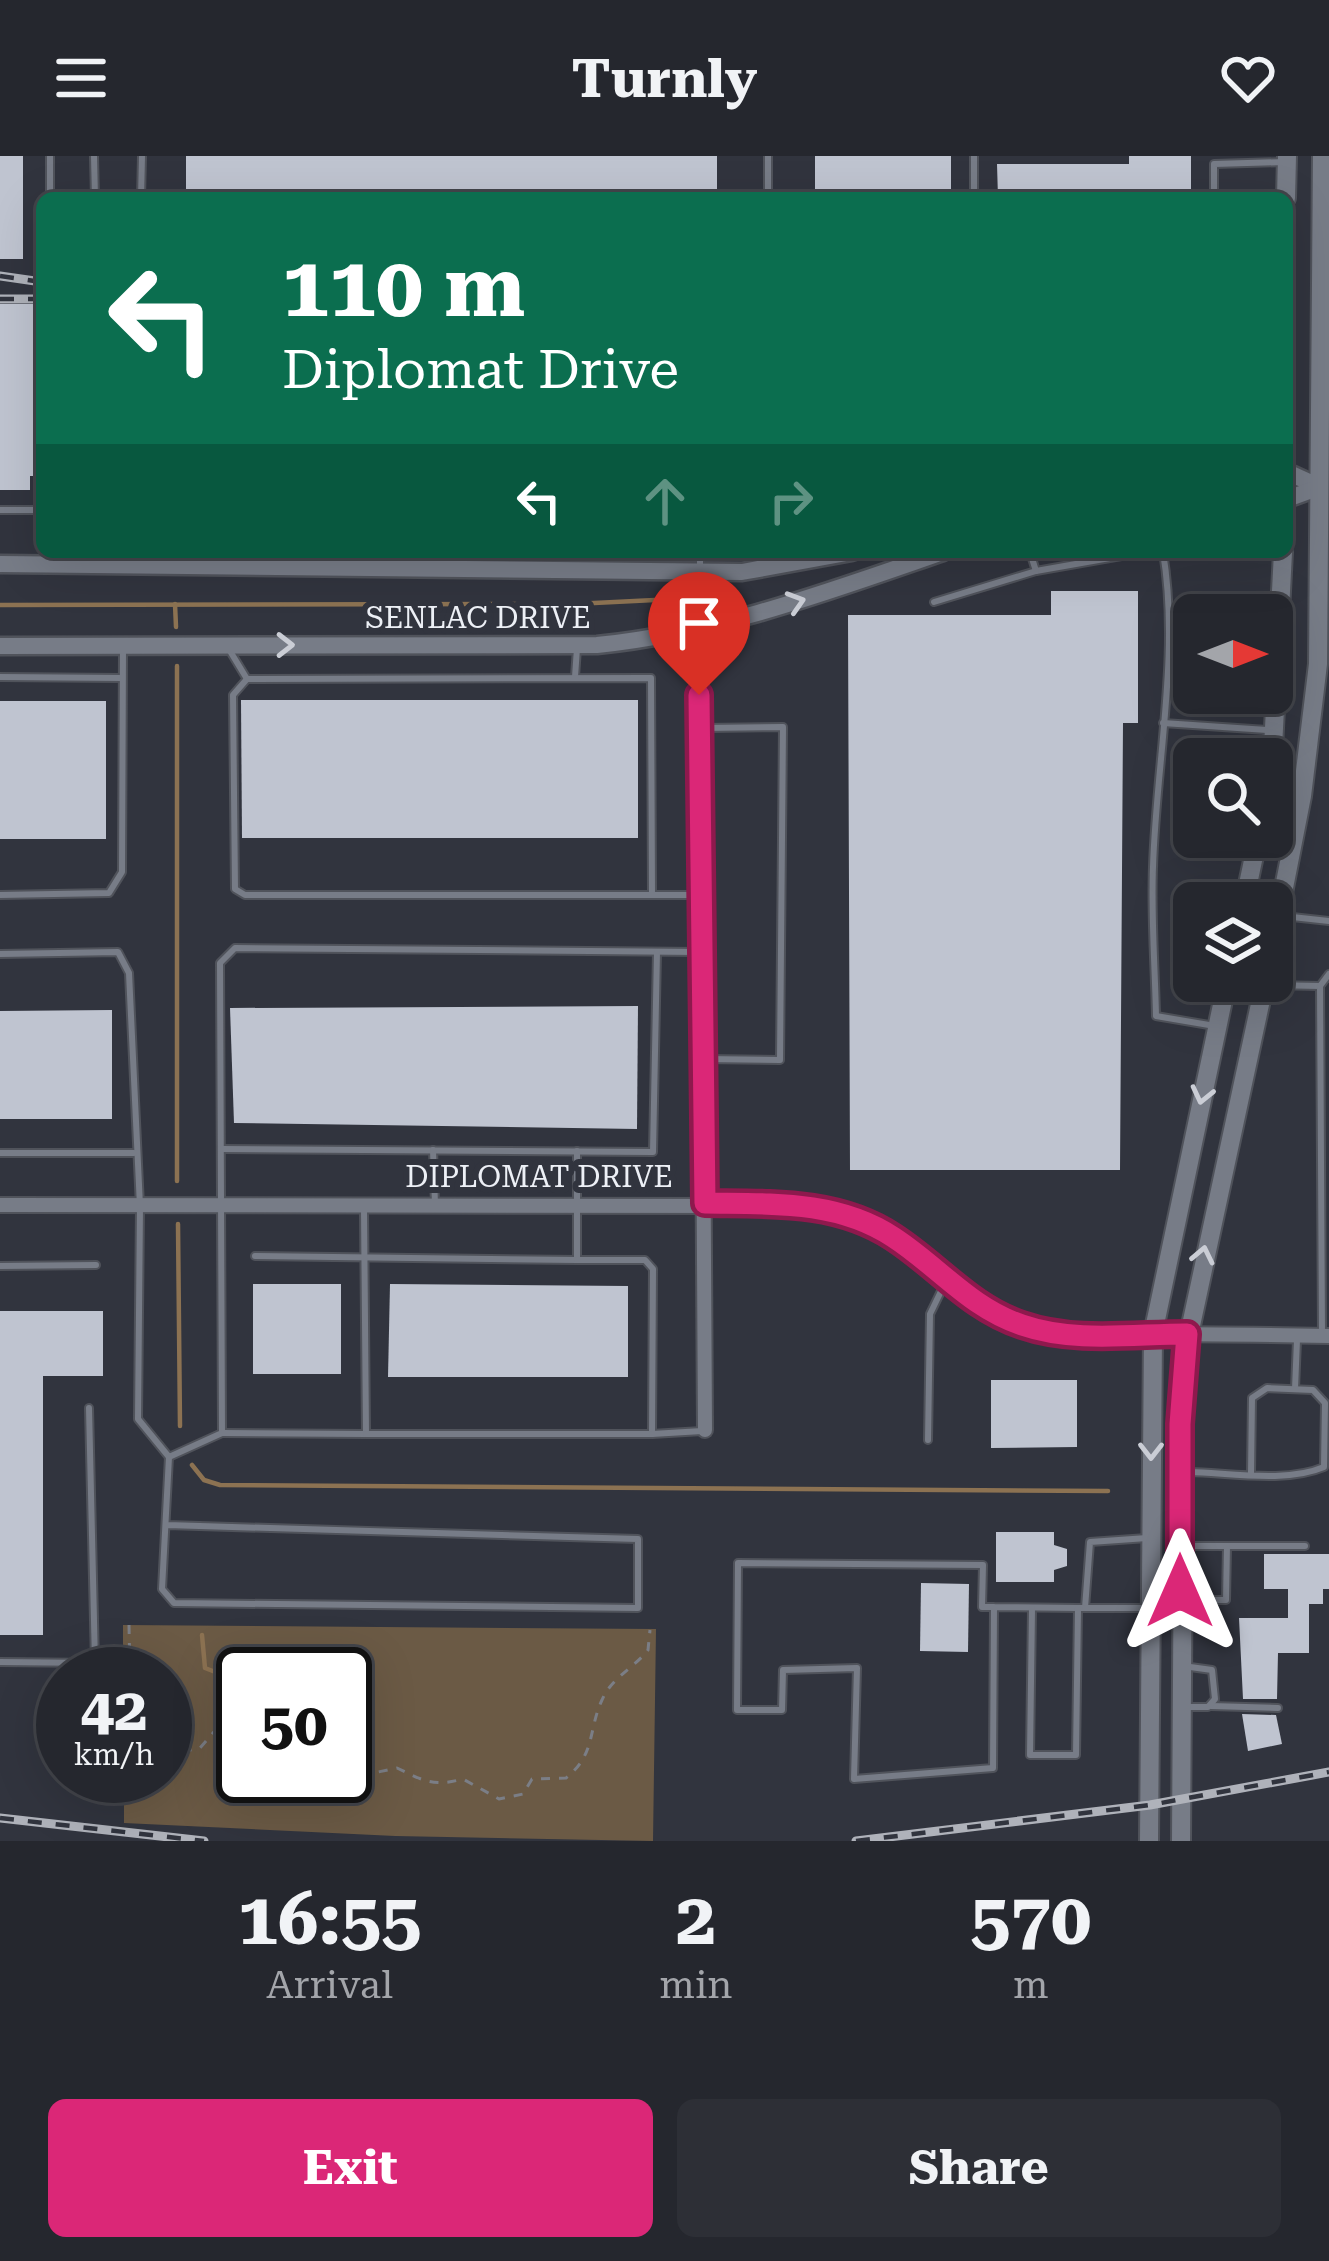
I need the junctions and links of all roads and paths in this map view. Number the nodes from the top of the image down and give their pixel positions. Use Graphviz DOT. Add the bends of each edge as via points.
graph roads {
  1 [pos="50,156"];
  2 [pos="94,156"];
  3 [pos="142,156"];
  4 [pos="768,156"];
  5 [pos="974,156"];
  6 [pos="1322,156"];
  7 [pos="1287,159"];
  8 [pos="1214,160"];
  9 [pos="50,192"];
  10 [pos="95,192"];
  11 [pos="141,192"];
  12 [pos="768,192"];
  13 [pos="974,192"];
  14 [pos="1214,192"];
  15 [pos="1286,192"];
  16 [pos="1324,299"];
  17 [pos="1293,474"];
  18 [pos="1324,487"];
  19 [pos="1293,497"];
  20 [pos="0,510"];
  21 [pos="36,510"];
  22 [pos="700,558"];
  23 [pos="802,558"];
  24 [pos="926,558"];
  25 [pos="1032,558"];
  26 [pos="1110,558"];
  27 [pos="1163,558"];
  28 [pos="1283,558"];
  29 [pos="350,559"];
  30 [pos="477,560"];
  31 [pos="0,564"];
  32 [pos="1036,571"];
  33 [pos="700,572"];
  34 [pos="934,602"];
  35 [pos="698,628"];
  36 [pos="123,645"];
  37 [pos="227,645"];
  38 [pos="578,645"];
  39 [pos="0,646"];
  40 [pos="0,677"];
  41 [pos="123,678"];
  42 [pos="575,678"];
  43 [pos="247,679"];
  44 [pos="1163,723"];
  45 [pos="699,728"];
  46 [pos="1277,730"];
  47 [pos="1320,734"];
  48 [pos="1276,738"];
  49 [pos="1287,882"];
  50 [pos="0,895"];
  51 [pos="652,896"];
  52 [pos="699,896"];
  53 [pos="1293,917"];
  54 [pos="1329,921"];
  55 [pos="657,952"];
  56 [pos="699,952"];
  57 [pos="0,954"];
  58 [pos="1329,974"];
  59 [pos="1293,985"];
  60 [pos="1319,986"];
  61 [pos="1222,1002"];
  62 [pos="1260,1002"];
  63 [pos="1217,1026"];
  64 [pos="1253,1033"];
  65 [pos="701,1059"];
  66 [pos="220,1149"];
  67 [pos="433,1150"];
  68 [pos="577,1151"];
  69 [pos="0,1153"];
  70 [pos="136,1153"];
  71 [pos="705,1203"];
  72 [pos="434,1204"];
  73 [pos="576,1204"];
  74 [pos="0,1205"];
  75 [pos="221,1205"];
  76 [pos="364,1205"];
  77 [pos="140,1206"];
  78 [pos="255,1256"];
  79 [pos="365,1257"];
  80 [pos="578,1260"];
  81 [pos="96,1265"];
  82 [pos="0,1266"];
  83 [pos="947,1280"];
  84 [pos="1153,1334"];
  85 [pos="1187,1334"];
  86 [pos="1297,1336"];
  87 [pos="1325,1336"];
  88 [pos="1294,1389"];
  89 [pos="88,1408"];
  90 [pos="705,1430"];
  91 [pos="222,1433"];
  92 [pos="366,1434"];
  93 [pos="652,1434"];
  94 [pos="928,1440"];
  95 [pos="169,1457"];
  96 [pos="1180,1472"];
  97 [pos="1250,1473"];
  98 [pos="167,1525"];
  99 [pos="1150,1538"];
  100 [pos="1180,1542"];
  101 [pos="1227,1546"];
  102 [pos="1305,1546"];
  103 [pos="1180,1600"];
  104 [pos="994,1607"];
  105 [pos="1032,1608"];
  106 [pos="1081,1608"];
  107 [pos="1150,1608"];
  108 [pos="129,1625"];
  109 [pos="650,1630"];
  110 [pos="129,1647"];
  111 [pos="0,1662"];
  112 [pos="1180,1666"];
  113 [pos="1208,1707"];
  114 [pos="1179,1708"];
  115 [pos="1278,1708"];
  116 [pos="216,1729"];
  117 [pos="192,1750"];
  118 [pos="372,1773"];
  119 [pos="1149,1841"];
  120 [pos="1180,1841"];
  1 -- 9 [label="lane"];
  2 -- 10 [label="lane"];
  3 -- 11 [label="lane"];
  4 -- 12 [label="lane"];
  5 -- 13 [label="lane"];
  6 -- 16 [label="main road"];
  7 -- 8 [label="lane"];
  7 -- 15 [label="main road"];
  8 -- 14 [label="lane"];
  16 -- 18 [label="main road"];
  17 -- 18 [label="street"];
  18 -- 19 [label="street"];
  18 -- 47 [label="main road"];
  20 -- 21 [label="lane"];
  22 -- 33 [label="lane"];
  23 -- 33 [label="street, SENLAC DRIVE"];
  35 -- 24 [label="street, SENLAC DRIVE, one-way"];
  25 -- 32 [label="lane"];
  26 -- 32 [label="lane"];
  27 -- 44 [label="lane"];
  28 -- 46 [label="main road"];
  29 -- 30 [label="street, SENLAC DRIVE"];
  29 -- 31 [label="street, SENLAC DRIVE"];
  30 -- 33 [label="street, SENLAC DRIVE"];
  32 -- 34 [label="lane"];
  33 -- 35 [label="street"];
  35 -- 38 [label="street, SENLAC DRIVE"];
  35 -- 45 [label="street"];
  36 -- 37 [label="street, SENLAC DRIVE"];
  36 -- 39 [label="street, SENLAC DRIVE"];
  36 -- 41 [label="lane"];
  37 -- 38 [label="street, SENLAC DRIVE, one-way"];
  37 -- 43 [label="lane"];
  38 -- 42 [label="lane"];
  40 -- 41 [label="lane"];
  41 -- 50 [label="lane" via="122,872 109,893"];
  42 -- 43 [label="lane"];
  42 -- 51 [label="lane" via="651,678"];
  43 -- 51 [label="lane" via="233,695 235,889 245,896"];
  44 -- 46 [label="lane"];
  44 -- 63 [label="lane" via="1152,871 1156,1016"];
  45 -- 52 [label="street"];
  45 -- 65 [label="lane" via="783,727 780,1060"];
  46 -- 47 [label="main road"];
  46 -- 48 [label="main road"];
  47 -- 49 [label="main road"];
  51 -- 52 [label="lane"];
  52 -- 56 [label="street"];
  53 -- 54 [label="lane"];
  55 -- 56 [label="lane"];
  55 -- 66 [label="lane" via="235,948 220,963"];
  55 -- 68 [label="lane" via="653,1152"];
  56 -- 65 [label="street"];
  57 -- 70 [label="lane" via="118,952 129,973"];
  58 -- 60 [label="lane"];
  59 -- 60 [label="lane"];
  60 -- 87 [label="lane"];
  61 -- 63 [label="main road"];
  62 -- 64 [label="main road"];
  63 -- 64 [label="main road"];
  63 -- 84 [label="main road, one-way"];
  85 -- 64 [label="main road, one-way"];
  65 -- 71 [label="street"];
  66 -- 67 [label="lane"];
  66 -- 75 [label="lane"];
  67 -- 68 [label="lane"];
  67 -- 72 [label="lane"];
  68 -- 73 [label="lane"];
  69 -- 70 [label="lane"];
  70 -- 77 [label="lane"];
  71 -- 73 [label="street, DIPLOMAT DRIVE"];
  71 -- 83 [label="street, DIPLOMAT DRIVE" via="842,1214 896,1238"];
  71 -- 90 [label="street"];
  72 -- 73 [label="street, DIPLOMAT DRIVE"];
  72 -- 76 [label="street, DIPLOMAT DRIVE"];
  73 -- 80 [label="lane"];
  74 -- 77 [label="street, DIPLOMAT DRIVE"];
  75 -- 76 [label="street, DIPLOMAT DRIVE"];
  75 -- 77 [label="street, DIPLOMAT DRIVE"];
  75 -- 91 [label="lane"];
  76 -- 79 [label="lane"];
  77 -- 95 [label="lane" via="138,1419"];
  78 -- 79 [label="lane"];
  79 -- 80 [label="lane"];
  79 -- 92 [label="lane"];
  80 -- 93 [label="lane" via="645,1260 653,1269"];
  81 -- 82 [label="lane"];
  83 -- 84 [label="street, DIPLOMAT DRIVE" via="984,1309 1039,1330"];
  83 -- 94 [label="lane" via="930,1314"];
  84 -- 85 [label="street, DIPLOMAT DRIVE"];
  84 -- 99 [label="main road, one-way"];
  85 -- 86 [label="street, DIPLOMAT DRIVE"];
  85 -- 96 [label="main road"];
  86 -- 87 [label="street, DIPLOMAT DRIVE"];
  86 -- 88 [label="lane"];
  88 -- 97 [label="lane" via="1267,1388 1252,1398"];
  88 -- 97 [label="lane" via="1313,1390 1324,1403 1324,1467"];
  89 -- 111 [label="lane" via="94,1663"];
  90 -- 93 [label="lane"];
  91 -- 92 [label="lane"];
  91 -- 95 [label="lane"];
  92 -- 93 [label="lane"];
  95 -- 98 [label="lane"];
  96 -- 97 [label="lane"];
  96 -- 100 [label="main road"];
  98 -- 98 [label="lane" via="162,1589 174,1604 638,1608 638,1539"];
  99 -- 100 [label="main road"];
  99 -- 106 [label="lane" via="1090,1542"];
  99 -- 107 [label="main road"];
  100 -- 101 [label="lane"];
  100 -- 103 [label="main road"];
  101 -- 102 [label="lane"];
  101 -- 103 [label="lane" via="1226,1600"];
  103 -- 112 [label="main road"];
  104 -- 104 [label="lane" via="982,1607 983,1565 738,1563 737,1710 782,1710 783,1670 857,1669 854,1779 993,1768"];
  104 -- 105 [label="lane"];
  105 -- 106 [label="lane"];
  105 -- 106 [label="lane" via="1030,1755 1076,1755"];
  106 -- 107 [label="lane"];
  107 -- 119 [label="main road"];
  108 -- 110 [label="path"];
  109 -- 118 [label="path" via="648,1650 601,1702 588,1756 566,1778 532,1778 523,1794 499,1799 463,1779 439,1786 397,1768"];
  112 -- 113 [label="lane" via="1212,1670 1215,1699"];
  112 -- 114 [label="main road"];
  113 -- 114 [label="lane"];
  113 -- 115 [label="lane"];
  114 -- 120 [label="main road"];
  116 -- 117 [label="path"];
}
